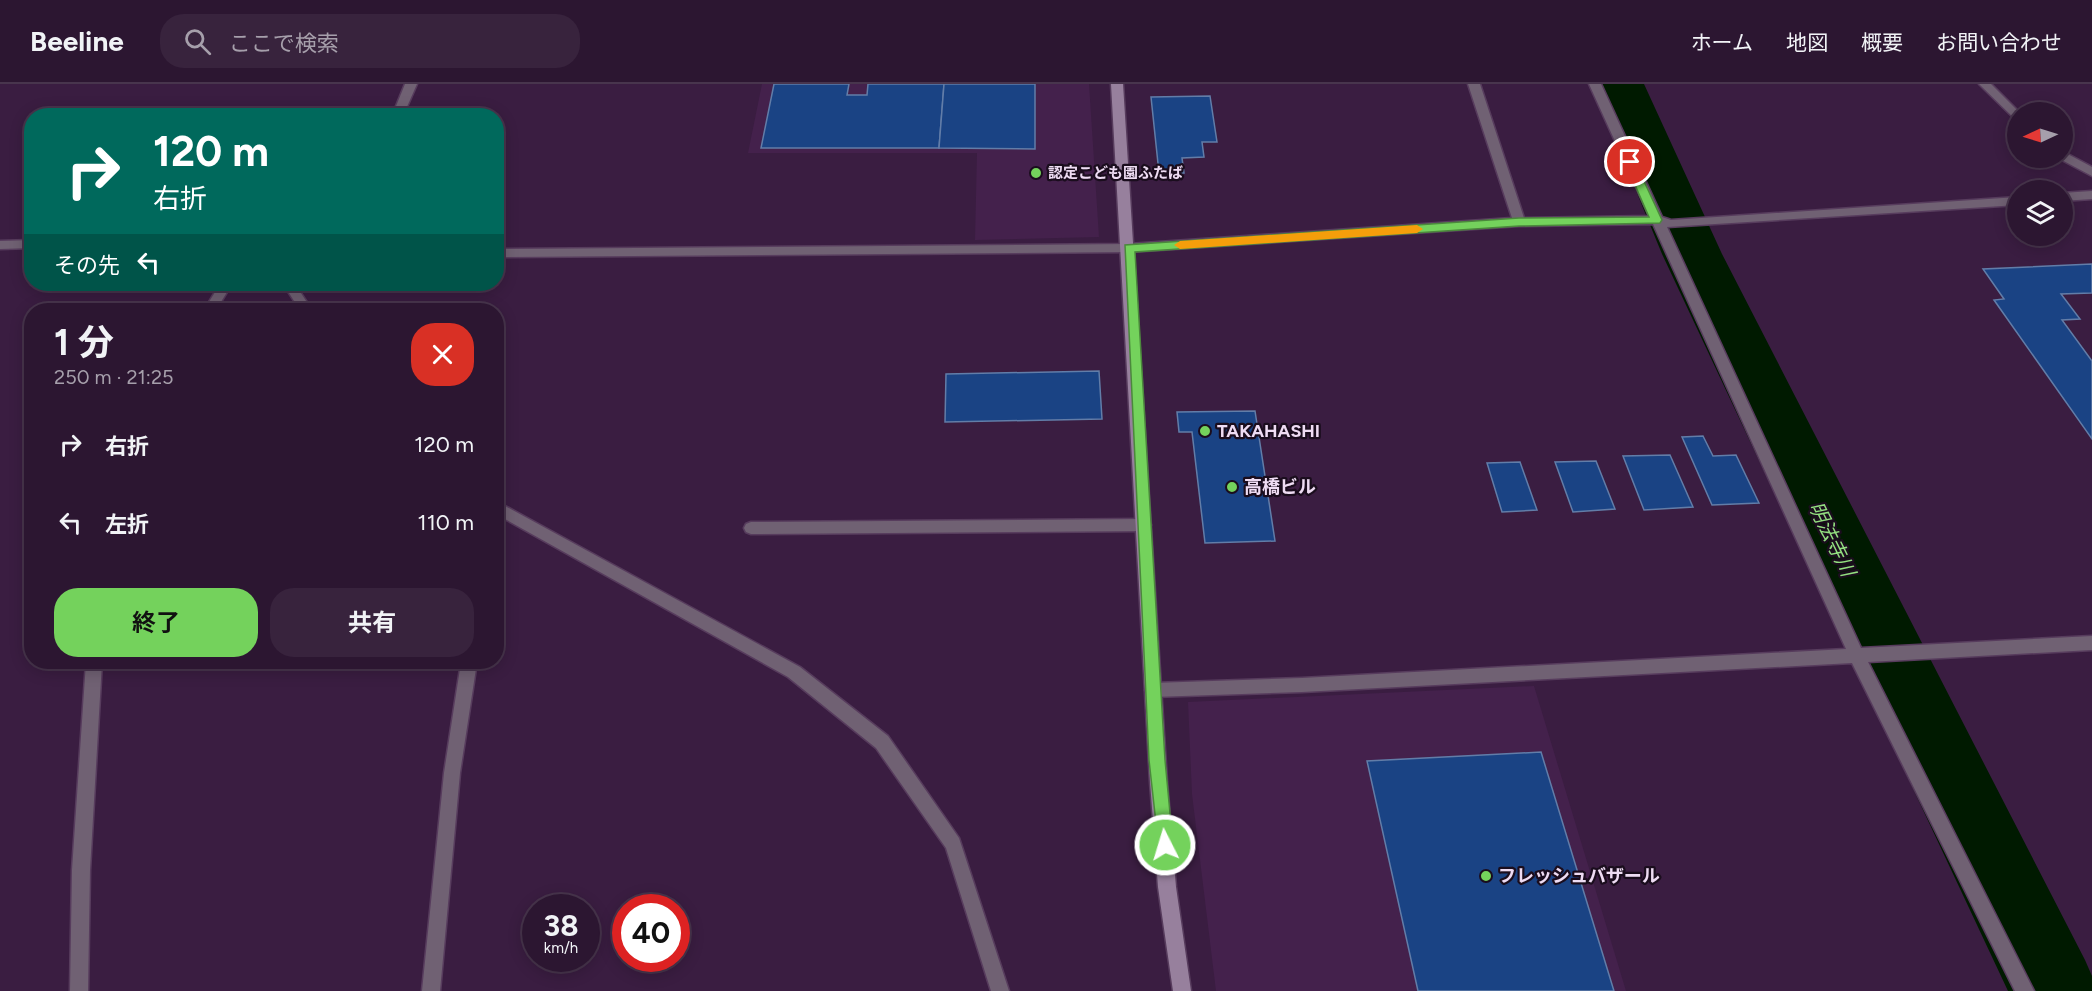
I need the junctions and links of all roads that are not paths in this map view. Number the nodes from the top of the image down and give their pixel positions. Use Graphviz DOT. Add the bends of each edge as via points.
graph roads {
  1 [pos="411,84"];
  2 [pos="1117,84"];
  3 [pos="1474,84"];
  4 [pos="1595,84"];
  5 [pos="1985,84"];
  6 [pos="2007,107"];
  7 [pos="400,108"];
  8 [pos="2073,161"];
  9 [pos="2092,172"];
  10 [pos="2092,195"];
  11 [pos="2073,196"];
  12 [pos="2007,202"];
  13 [pos="1656,220"];
  14 [pos="1519,222"];
  15 [pos="24,244"];
  16 [pos="0,245"];
  17 [pos="1129,248"];
  18 [pos="504,253"];
  19 [pos="504,511"];
  20 [pos="1144,525"];
  21 [pos="751,528"];
  22 [pos="2092,643"];
  23 [pos="1856,654"];
  24 [pos="94,669"];
  25 [pos="468,669"];
  26 [pos="1153,690"];
  27 [pos="996,990"];
  28 [pos="79,991"];
  29 [pos="431,991"];
  30 [pos="1182,991"];
  31 [pos="2025,991"];
  1 -- 7 [label="street"];
  2 -- 17 [label="street"];
  3 -- 14 [label="street"];
  4 -- 13 [label="street"];
  5 -- 6 [label="street"];
  8 -- 9 [label="street"];
  10 -- 11 [label="street"];
  12 -- 13 [label="street" via="1694,223"];
  13 -- 14 [label="street"];
  13 -- 23 [label="street"];
  14 -- 17 [label="street"];
  15 -- 16 [label="street"];
  17 -- 18 [label="street"];
  17 -- 20 [label="street"];
  19 -- 27 [label="street" via="794,672 882,742 953,844"];
  20 -- 21 [label="street"];
  20 -- 26 [label="street"];
  22 -- 23 [label="street"];
  23 -- 26 [label="street"];
  23 -- 31 [label="street"];
  24 -- 28 [label="street" via="81,870"];
  25 -- 29 [label="street" via="452,773"];
  26 -- 30 [label="street" via="1175,951"];
}
